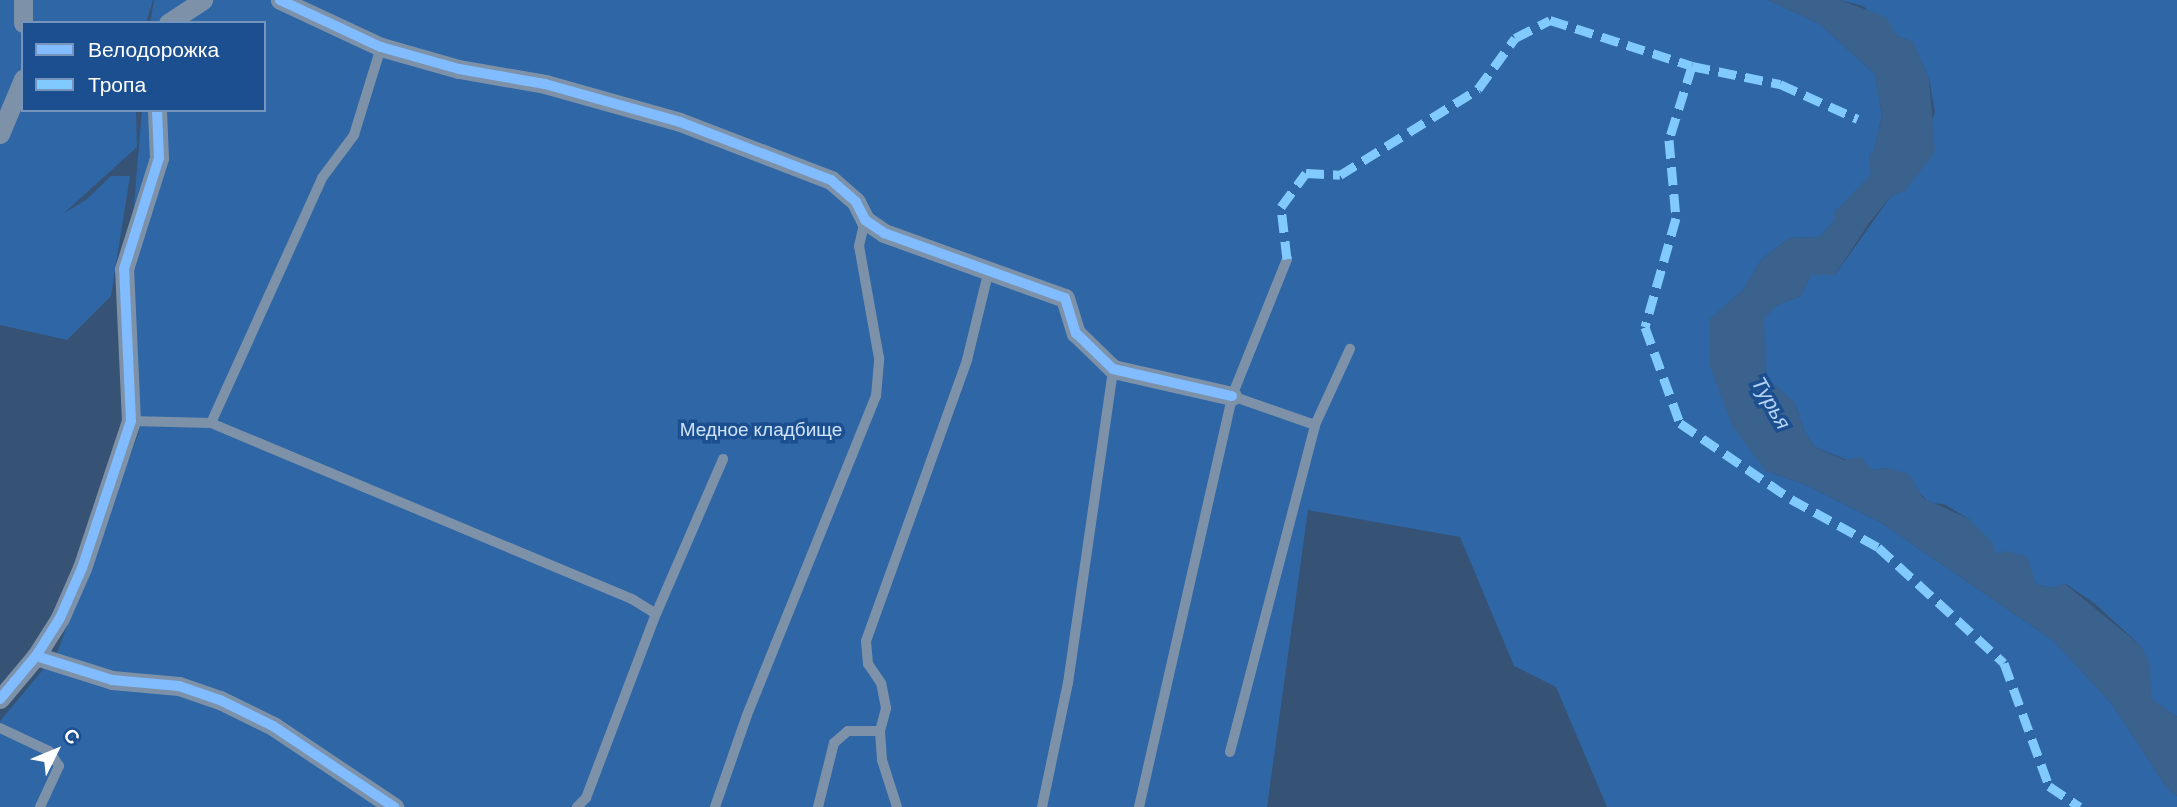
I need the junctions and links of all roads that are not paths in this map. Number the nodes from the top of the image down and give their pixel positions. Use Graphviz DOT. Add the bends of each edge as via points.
graph roads {
  1 [pos="23,0"];
  2 [pos="203,0"];
  3 [pos="279,0"];
  4 [pos="23,21"];
  5 [pos="171,21"];
  6 [pos="381,47"];
  7 [pos="21,84"];
  8 [pos="157,112"];
  9 [pos="0,134"];
  10 [pos="865,220"];
  11 [pos="1287,259"];
  12 [pos="989,270"];
  13 [pos="1350,349"];
  14 [pos="1113,369"];
  15 [pos="1232,396"];
  16 [pos="131,421"];
  17 [pos="211,424"];
  18 [pos="1315,425"];
  19 [pos="723,459"];
  20 [pos="656,614"];
  21 [pos="36,656"];
  22 [pos="0,699"];
  23 [pos="0,729"];
  24 [pos="880,731"];
  25 [pos="1230,752"];
  26 [pos="391,806"];
  27 [pos="40,807"];
  28 [pos="577,807"];
  29 [pos="715,807"];
  30 [pos="818,807"];
  31 [pos="897,807"];
  32 [pos="1042,807"];
  33 [pos="1139,807"];
  1 -- 4 [label="street"];
  2 -- 5 [label="street"];
  3 -- 6 [label="street"];
  6 -- 10 [label="street" via="459,69 545,84 750,146 831,180 856,202"];
  6 -- 17 [label="lane" via="354,135 322,178"];
  7 -- 9 [label="street"];
  8 -- 16 [label="street" via="159,158 124,269"];
  10 -- 12 [label="street" via="884,233"];
  10 -- 29 [label="lane" via="859,246 879,358 876,396 747,715"];
  11 -- 15 [label="lane"];
  12 -- 14 [label="street" via="1065,298 1076,333"];
  12 -- 24 [label="lane" via="967,360 866,641 868,664 880,683 886,708"];
  13 -- 18 [label="lane"];
  14 -- 15 [label="street"];
  14 -- 32 [label="lane" via="1068,683"];
  15 -- 18 [label="lane"];
  15 -- 33 [label="lane"];
  16 -- 17 [label="lane"];
  16 -- 21 [label="street" via="82,568"];
  17 -- 20 [label="lane" via="632,599"];
  18 -- 25 [label="lane"];
  19 -- 20 [label="lane"];
  20 -- 28 [label="lane" via="586,798"];
  21 -- 22 [label="street"];
  21 -- 26 [label="street" via="112,680 179,687 220,700 273,726"];
  23 -- 27 [label="lane" via="49,751 59,766"];
  24 -- 30 [label="lane" via="848,731 834,743"];
  24 -- 31 [label="lane" via="882,760"];
}
